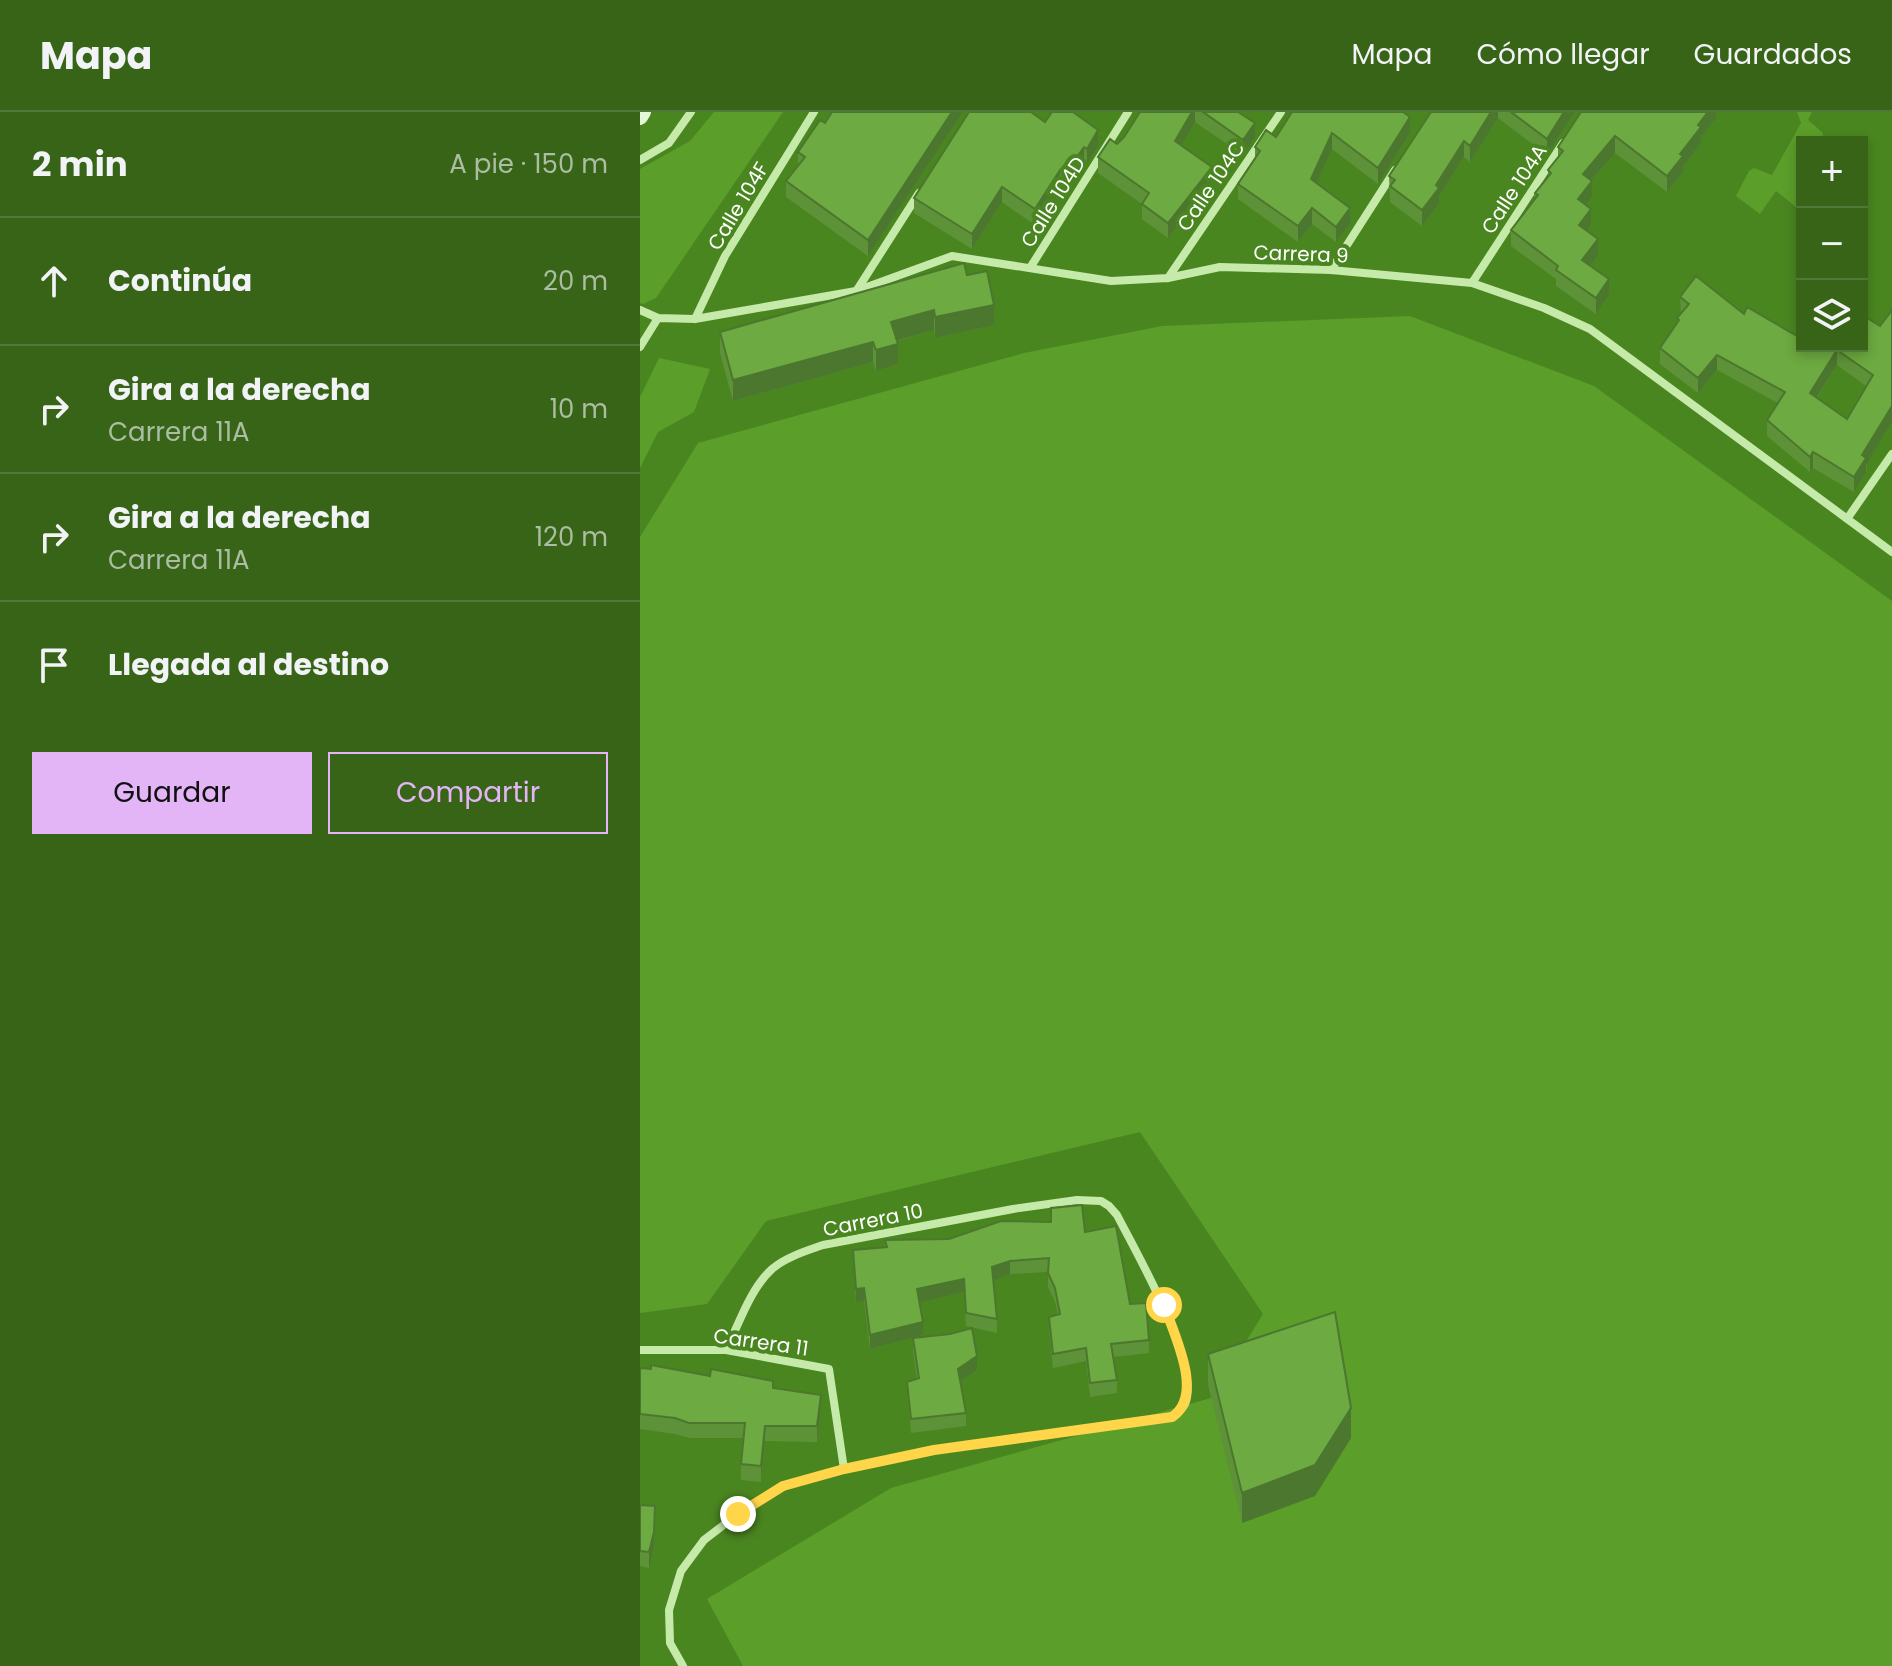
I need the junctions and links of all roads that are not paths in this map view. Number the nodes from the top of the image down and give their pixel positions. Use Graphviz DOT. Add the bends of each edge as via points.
graph roads {
  1 [pos="691,112"];
  2 [pos="814,112"];
  3 [pos="1128,112"];
  4 [pos="1281,112"];
  5 [pos="1566,138"];
  6 [pos="640,160"];
  7 [pos="1398,165"];
  8 [pos="922,189"];
  9 [pos="1030,268"];
  10 [pos="1331,270"];
  11 [pos="1168,278"];
  12 [pos="1472,283"];
  13 [pos="856,291"];
  14 [pos="640,310"];
  15 [pos="658,318"];
  16 [pos="695,319"];
  17 [pos="640,347"];
  18 [pos="1892,454"];
  19 [pos="1847,519"];
  20 [pos="1892,552"];
  21 [pos="640,1350"];
  22 [pos="726,1350"];
  23 [pos="844,1469"];
  24 [pos="683,1666"];
  1 -- 6 [label="street" via="669,143"];
  2 -- 16 [label="street, Calle 104F" via="725,256"];
  3 -- 9 [label="street, Calle 104D"];
  4 -- 11 [label="street, Calle 104C"];
  5 -- 12 [label="street, Calle 104A"];
  7 -- 10 [label="street"];
  8 -- 13 [label="street"];
  9 -- 11 [label="street, Carrera 9" via="1111,281"];
  9 -- 13 [label="street, Carrera 9" via="952,256"];
  10 -- 11 [label="street, Carrera 9" via="1220,267"];
  10 -- 12 [label="street, Carrera 9"];
  12 -- 19 [label="street, Carrera 9" via="1590,329"];
  13 -- 16 [label="street, Carrera 9"];
  14 -- 15 [label="street, Carrera 9"];
  15 -- 16 [label="street, Carrera 9"];
  15 -- 17 [label="street"];
  18 -- 19 [label="street"];
  19 -- 20 [label="street, Carrera 9"];
  21 -- 22 [label="street, Carrera 11"];
  22 -- 23 [label="street, Carrera 11" via="829,1369"];
  22 -- 23 [label="street, Carrera 10" via="758,1285 774,1268 823,1245 1077,1200 1109,1206 1164,1305 1187,1373 1185,1406 1172,1417 934,1450"];
  23 -- 24 [label="street" via="783,1486 704,1540 681,1571 669,1610 670,1643"];
}
